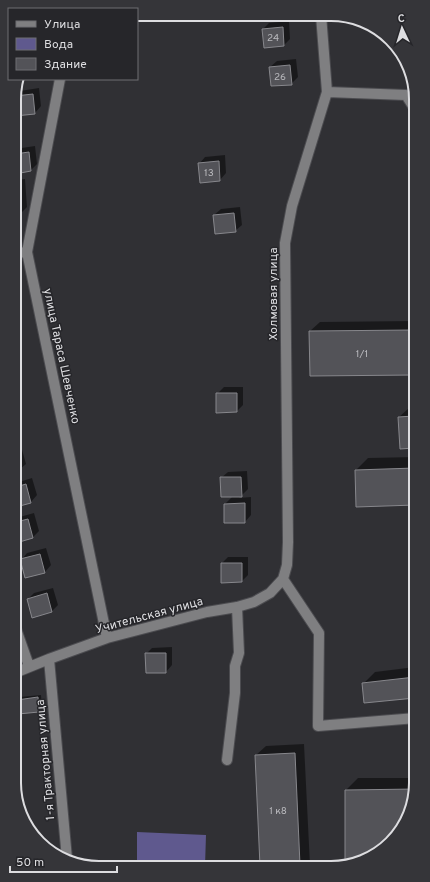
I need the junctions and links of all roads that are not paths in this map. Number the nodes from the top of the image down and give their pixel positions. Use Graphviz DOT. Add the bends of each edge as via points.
graph roads {
  1 [pos="321,21"];
  2 [pos="60,80"];
  3 [pos="327,92"];
  4 [pos="409,100"];
  5 [pos="21,252"];
  6 [pos="27,252"];
  7 [pos="283,578"];
  8 [pos="237,607"];
  9 [pos="107,638"];
  10 [pos="21,643"];
  11 [pos="49,659"];
  12 [pos="29,666"];
  13 [pos="21,670"];
  14 [pos="409,719"];
  15 [pos="227,760"];
  16 [pos="67,854"];
  1 -- 3 [label="street, Холмовая улица"];
  2 -- 6 [label="street, улица Тараса Шевченко"];
  3 -- 4 [label="street" via="406,95"];
  3 -- 7 [label="street, Холмовая улица" via="292,206 285,243 288,542 287,565"];
  5 -- 6 [label="street"];
  6 -- 9 [label="street, улица Тараса Шевченко"];
  7 -- 8 [label="street, Учительская улица" via="270,593 254,602"];
  7 -- 14 [label="street" via="319,633 318,726"];
  8 -- 9 [label="street, Учительская улица" via="207,612"];
  8 -- 15 [label="street" via="239,653 235,666 235,693"];
  9 -- 11 [label="street, Учительская улица"];
  10 -- 12 [label="street"];
  11 -- 12 [label="street, Учительская улица"];
  11 -- 16 [label="street, 1-я Тракторная улица"];
  12 -- 13 [label="street, Учительская улица"];
}
